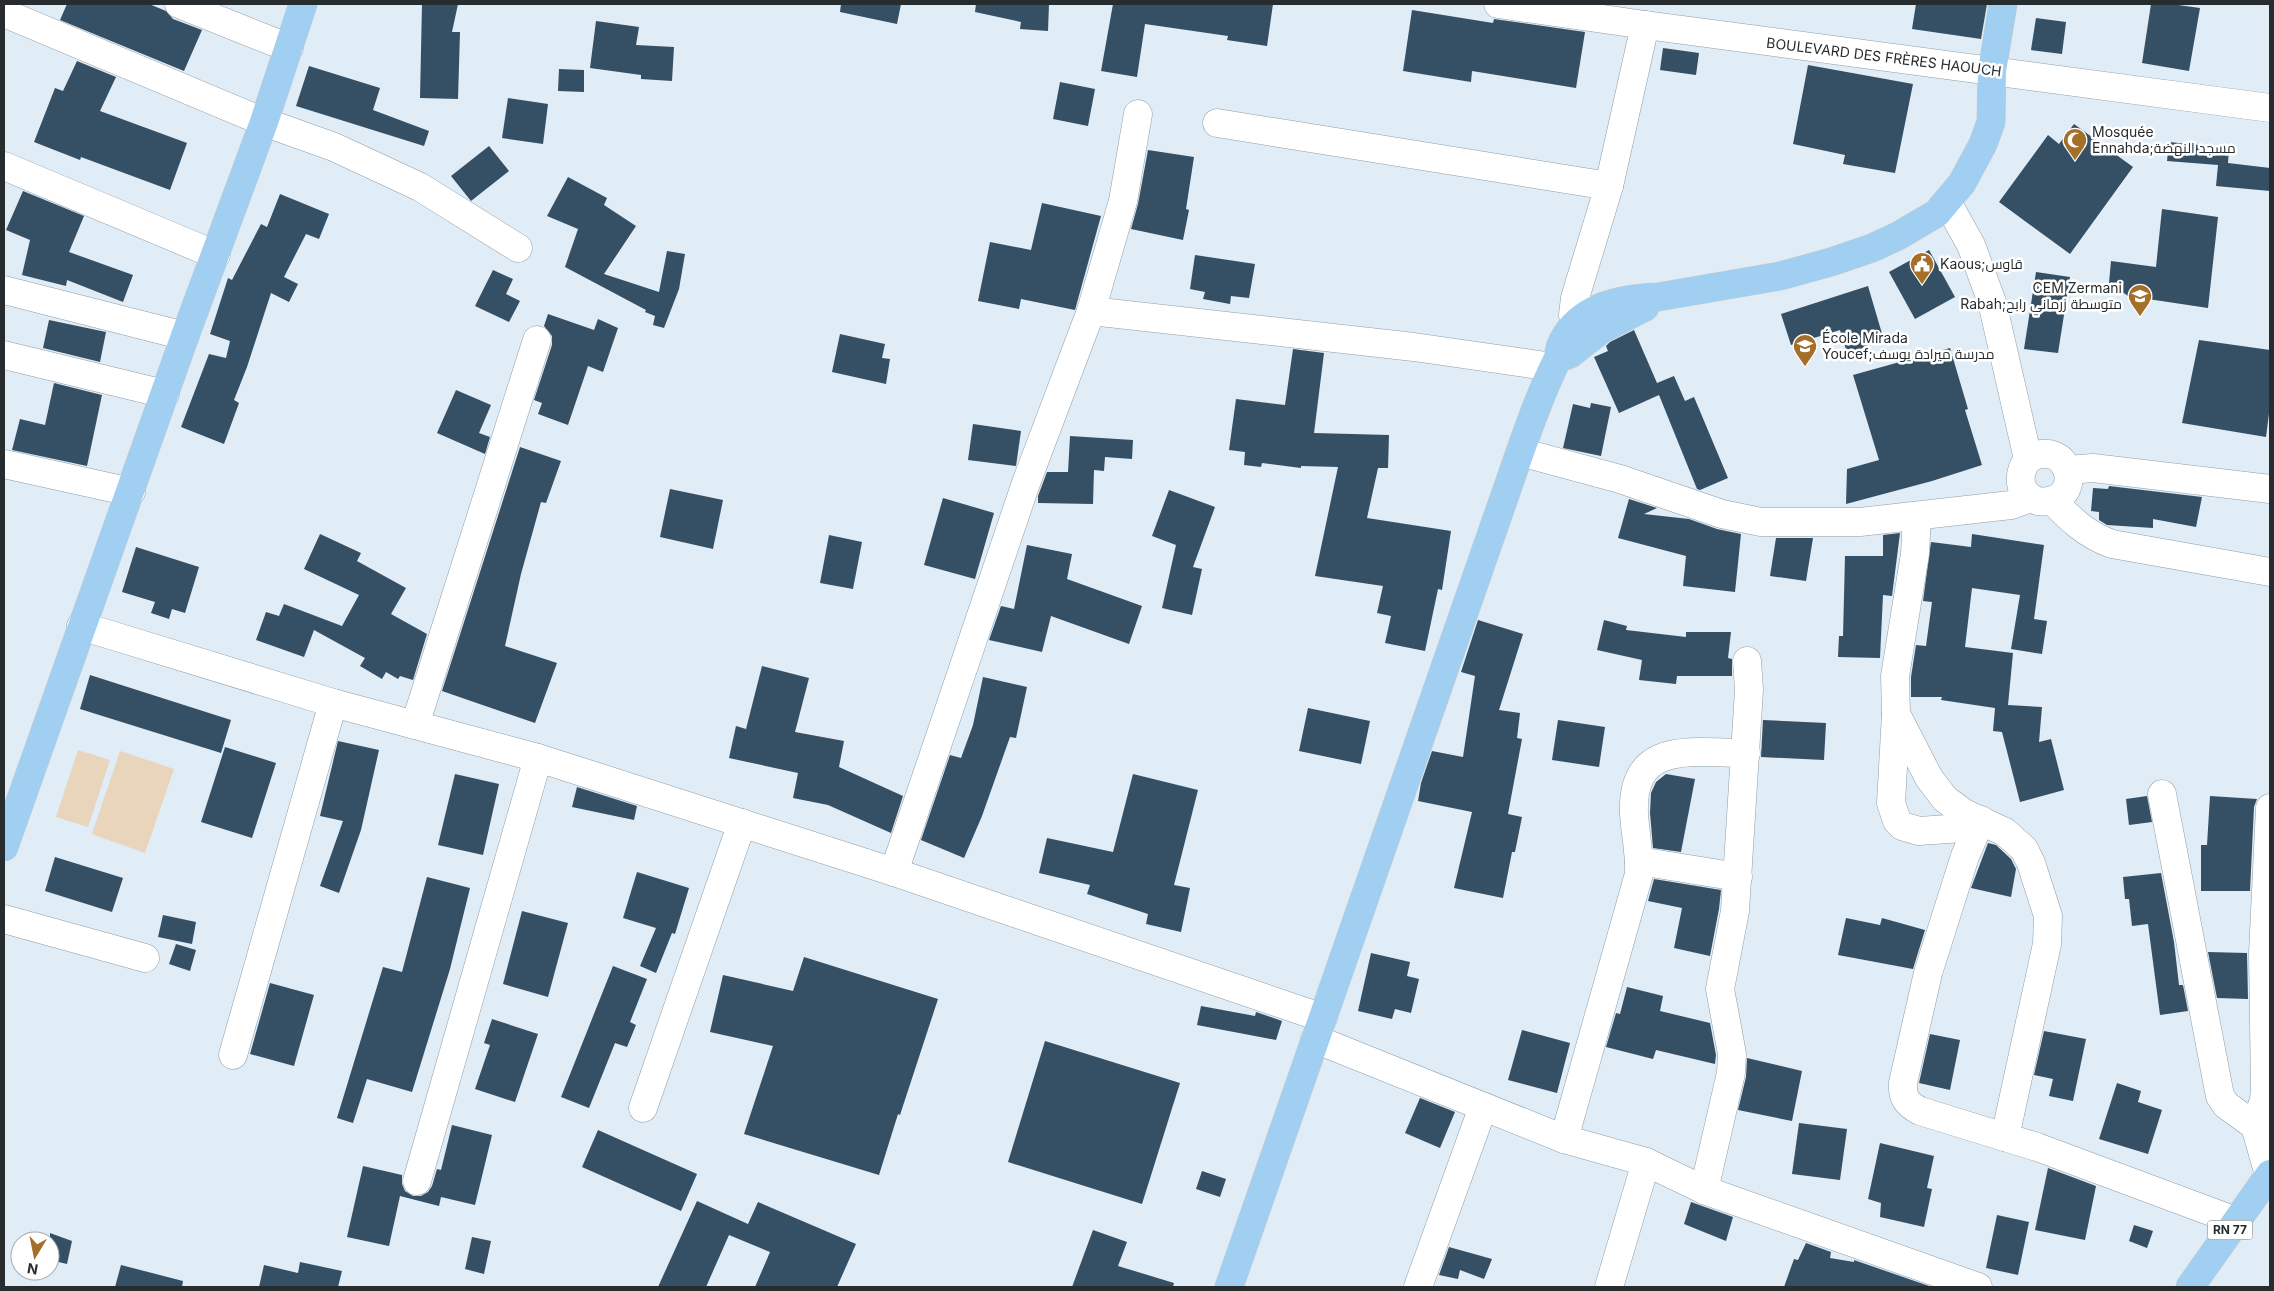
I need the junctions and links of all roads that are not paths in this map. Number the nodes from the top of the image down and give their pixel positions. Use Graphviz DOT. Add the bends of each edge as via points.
graph roads {
  1 [pos="179,4"];
  2 [pos="303,4"];
  3 [pos="1498,4"];
  4 [pos="2003,4"];
  5 [pos="4,13"];
  6 [pos="1645,25"];
  7 [pos="289,48"];
  8 [pos="1992,71"];
  9 [pos="2270,108"];
  10 [pos="1138,114"];
  11 [pos="264,122"];
  12 [pos="1217,123"];
  13 [pos="4,166"];
  14 [pos="1609,186"];
  15 [pos="1948,202"];
  16 [pos="518,248"];
  17 [pos="216,255"];
  18 [pos="4,290"];
  19 [pos="1658,297"];
  20 [pos="1091,311"];
  21 [pos="1575,324"];
  22 [pos="185,336"];
  23 [pos="537,340"];
  24 [pos="4,355"];
  25 [pos="1556,362"];
  26 [pos="165,394"];
  27 [pos="1520,452"];
  28 [pos="2028,459"];
  29 [pos="4,464"];
  30 [pos="2068,470"];
  31 [pos="2270,489"];
  32 [pos="131,492"];
  33 [pos="2042,499"];
  34 [pos="1917,516"];
  35 [pos="2270,572"];
  36 [pos="81,626"];
  37 [pos="1747,661"];
  38 [pos="333,703"];
  39 [pos="1896,714"];
  40 [pos="415,725"];
  41 [pos="1746,753"];
  42 [pos="538,758"];
  43 [pos="2162,794"];
  44 [pos="2270,808"];
  45 [pos="742,823"];
  46 [pos="1979,823"];
  47 [pos="4,847"];
  48 [pos="1639,861"];
  49 [pos="894,872"];
  50 [pos="1738,877"];
  51 [pos="4,919"];
  52 [pos="145,958"];
  53 [pos="1319,1028"];
  54 [pos="232,1055"];
  55 [pos="1483,1107"];
  56 [pos="643,1108"];
  57 [pos="2255,1126"];
  58 [pos="2005,1137"];
  59 [pos="1564,1139"];
  60 [pos="1646,1162"];
  61 [pos="2270,1175"];
  62 [pos="417,1181"];
  63 [pos="1704,1190"];
  64 [pos="2236,1221"];
  65 [pos="1950,1282"];
  66 [pos="1229,1287"];
  67 [pos="1418,1287"];
  68 [pos="1610,1287"];
  69 [pos="1978,1287"];
  70 [pos="2190,1287"];
  1 -- 7 [label="street"];
  2 -- 7 [label="main road"];
  3 -- 6 [label="street, BOULEVARD DES FRÈRES HAOUCH"];
  4 -- 8 [label="main road"];
  5 -- 11 [label="street"];
  6 -- 8 [label="street, BOULEVARD DES FRÈRES HAOUCH"];
  6 -- 14 [label="street"];
  7 -- 11 [label="main road"];
  8 -- 9 [label="street, BOULEVARD DES FRÈRES HAOUCH"];
  8 -- 15 [label="main road" via="1991,122 1972,165"];
  10 -- 20 [label="street" via="1123,202"];
  11 -- 16 [label="street" via="334,147 420,187"];
  11 -- 17 [label="main road"];
  12 -- 14 [label="street"];
  13 -- 17 [label="street"];
  14 -- 21 [label="street" via="1575,298"];
  15 -- 19 [label="main road" via="1937,213 1898,236 1839,259 1780,276"];
  15 -- 28 [label="street" via="1971,245 1992,302"];
  17 -- 22 [label="main road"];
  18 -- 22 [label="street"];
  19 -- 21 [label="main road" via="1604,306"];
  19 -- 25 [label="main road" via="1640,311 1589,337"];
  20 -- 25 [label="street"];
  20 -- 49 [label="street" via="1026,483"];
  21 -- 25 [label="main road" via="1561,345"];
  22 -- 26 [label="main road"];
  23 -- 40 [label="street"];
  24 -- 26 [label="street"];
  25 -- 27 [label="main road"];
  26 -- 32 [label="main road"];
  27 -- 34 [label="street" via="1620,479 1722,514 1761,522 1860,522"];
  27 -- 53 [label="main road"];
  28 -- 30 [label="street" via="2036,454 2055,455"];
  28 -- 33 [label="street" via="2022,467 2021,486"];
  29 -- 32 [label="street"];
  30 -- 31 [label="street" via="2093,468"];
  30 -- 33 [label="street" via="2069,479 2061,496"];
  32 -- 36 [label="main road"];
  33 -- 34 [label="street"];
  33 -- 35 [label="street" via="2076,525 2112,544"];
  34 -- 39 [label="street" via="1915,554 1895,676"];
  36 -- 38 [label="street"];
  36 -- 47 [label="main road"];
  37 -- 41 [label="street" via="1750,690"];
  38 -- 40 [label="street"];
  38 -- 54 [label="street"];
  39 -- 46 [label="street" via="1936,789 1952,805"];
  39 -- 46 [label="street" via="1891,803 1897,821 1919,831"];
  40 -- 42 [label="street"];
  41 -- 48 [label="street" via="1674,752 1649,763 1642,771 1634,798"];
  41 -- 50 [label="street"];
  42 -- 45 [label="street"];
  42 -- 62 [label="street"];
  43 -- 57 [label="street" via="2220,1096 2226,1105"];
  44 -- 57 [label="street" via="2264,953 2265,1090"];
  45 -- 49 [label="street"];
  45 -- 56 [label="street"];
  46 -- 58 [label="street" via="2005,832 2024,849 2048,916 2049,930"];
  46 -- 58 [label="street" via="1965,856 1928,973 1902,1092 1906,1101 1920,1111"];
  48 -- 50 [label="street"];
  48 -- 59 [label="street" via="1626,920"];
  49 -- 53 [label="street"];
  50 -- 63 [label="street" via="1720,989 1732,1054 1731,1073"];
  51 -- 52 [label="street"];
  53 -- 55 [label="street"];
  53 -- 66 [label="main road"];
  55 -- 59 [label="street"];
  55 -- 67 [label="street"];
  57 -- 61 [label="street"];
  58 -- 64 [label="street"];
  59 -- 60 [label="street"];
  60 -- 63 [label="street"];
  60 -- 68 [label="street"];
  61 -- 64 [label="main road, RN 77"];
  63 -- 65 [label="street"];
  64 -- 70 [label="main road, RN 77"];
  65 -- 69 [label="street"];
}
